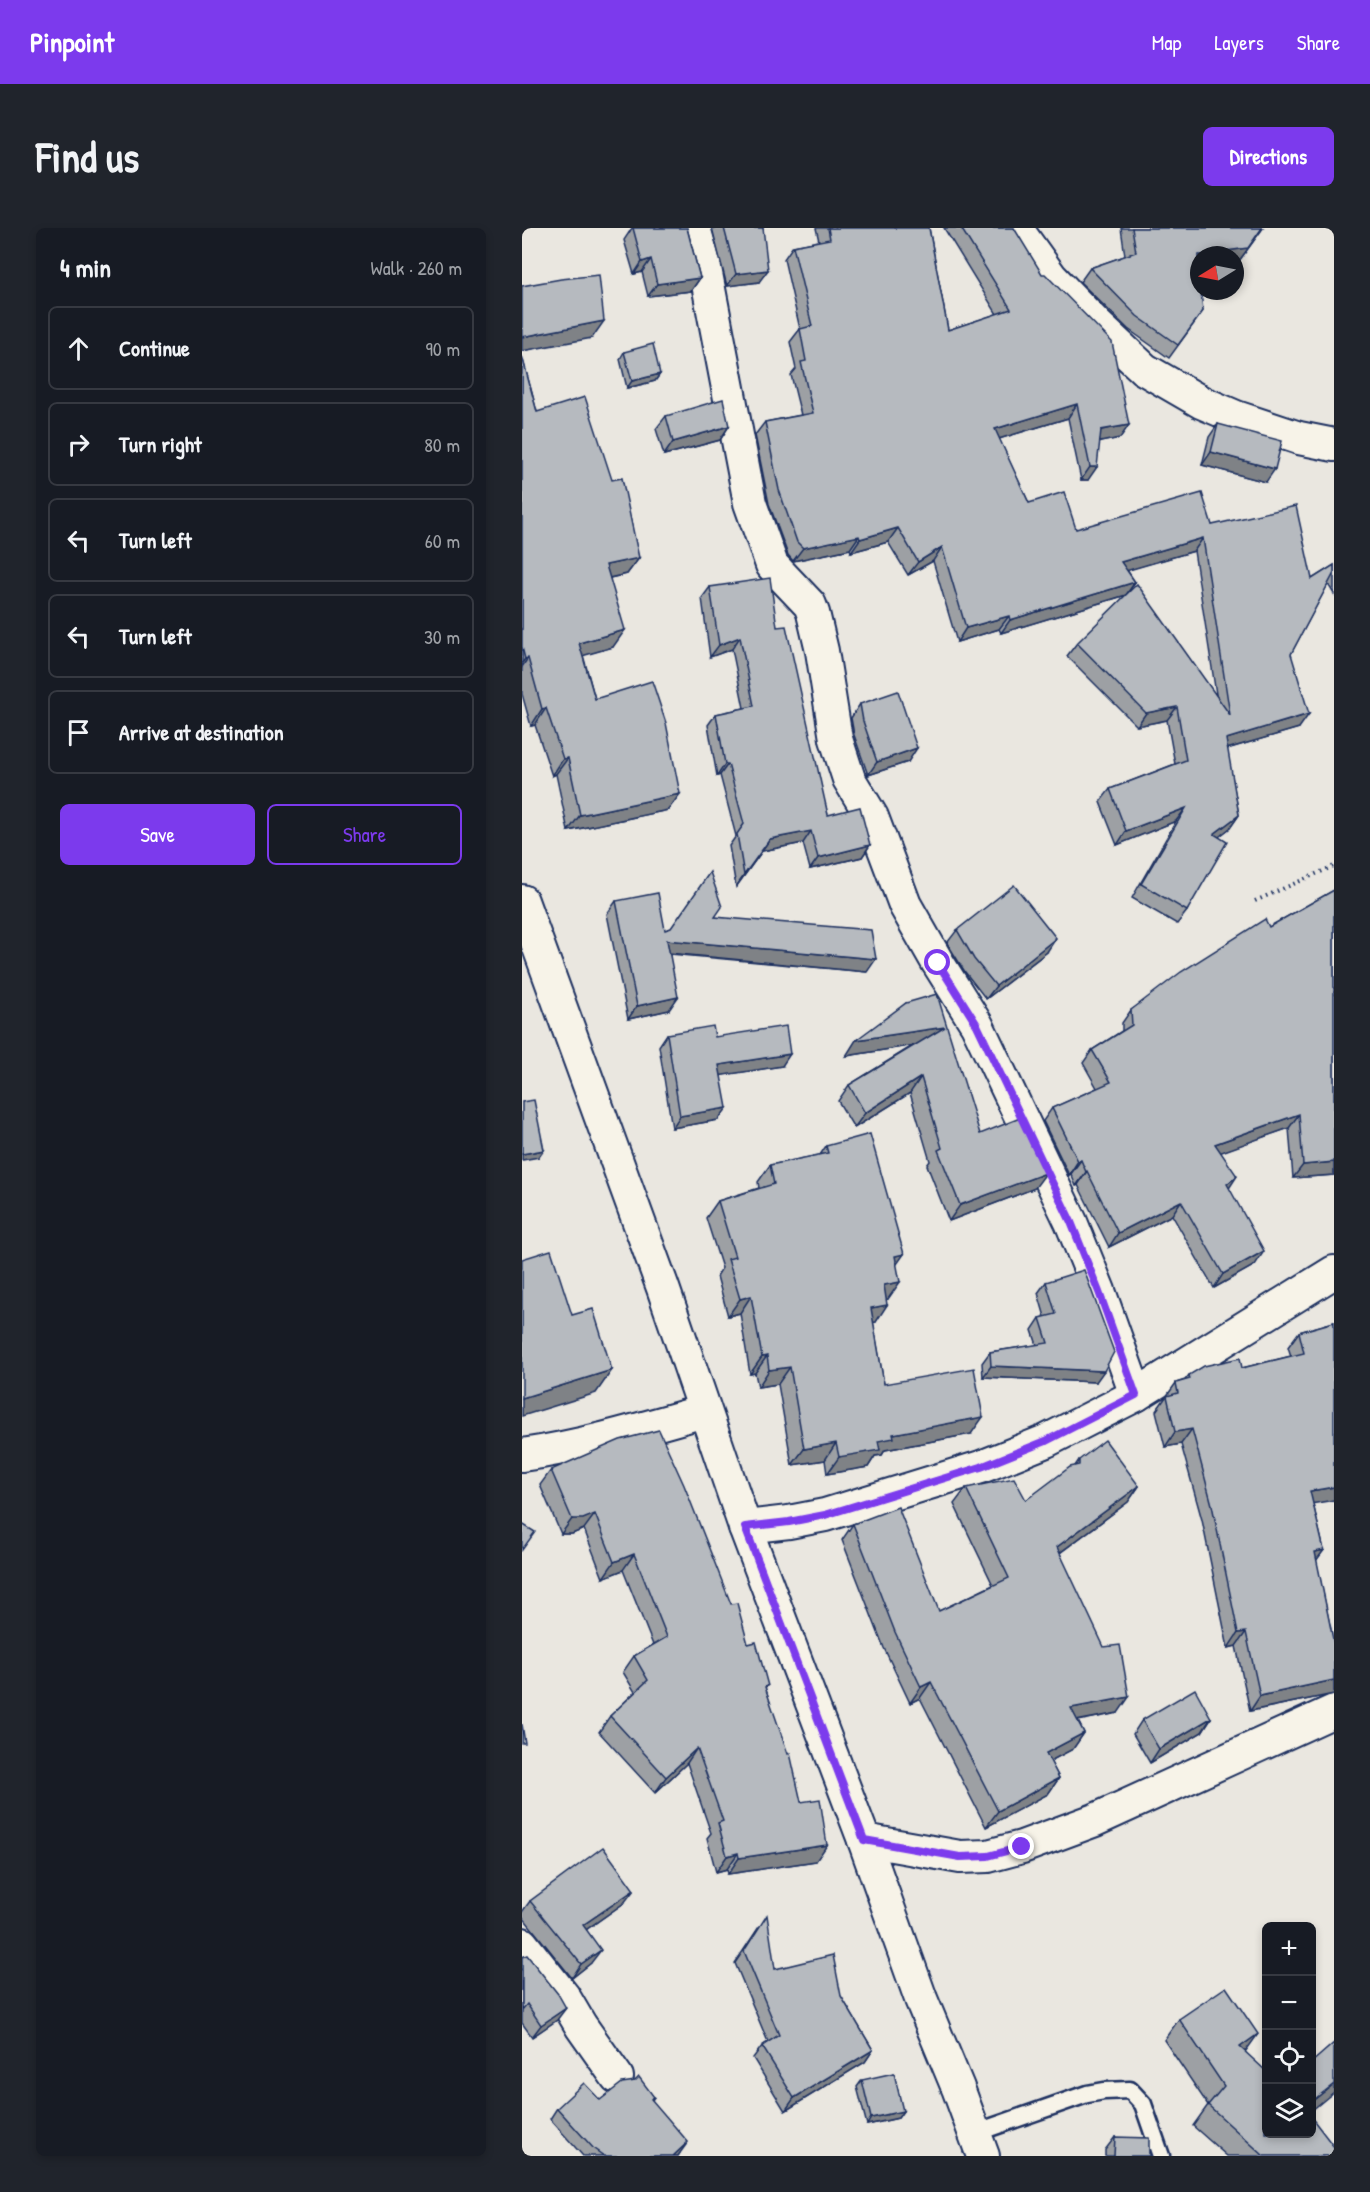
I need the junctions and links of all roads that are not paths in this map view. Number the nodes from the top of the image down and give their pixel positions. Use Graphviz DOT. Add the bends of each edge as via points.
graph roads {
  1 [pos="694,228"];
  2 [pos="1016,228"];
  3 [pos="1334,445"];
  4 [pos="522,901"];
  5 [pos="1334,1272"];
  6 [pos="1136,1395"];
  7 [pos="704,1411"];
  8 [pos="522,1455"];
  9 [pos="745,1527"];
  10 [pos="1334,1711"];
  11 [pos="864,1840"];
  12 [pos="522,1944"];
  13 [pos="617,2077"];
  14 [pos="979,2145"];
  15 [pos="1161,2156"];
  1 -- 6 [label="street" via="704,262 750,503 772,565 813,613 836,739 849,779 872,817 905,905 977,1025 1071,1222"];
  2 -- 3 [label="street" via="1051,277 1144,369 1236,417"];
  4 -- 7 [label="street"];
  5 -- 6 [label="street"];
  6 -- 9 [label="street" via="1046,1441 981,1467 825,1515"];
  7 -- 8 [label="street" via="554,1451"];
  7 -- 9 [label="street"];
  9 -- 11 [label="street"];
  10 -- 11 [label="street" via="1095,1820 1022,1847 988,1856 960,1857"];
  11 -- 14 [label="street"];
  12 -- 13 [label="street" via="564,1997"];
  14 -- 15 [label="lane" via="1087,2094 1130,2090 1143,2104"];
}
